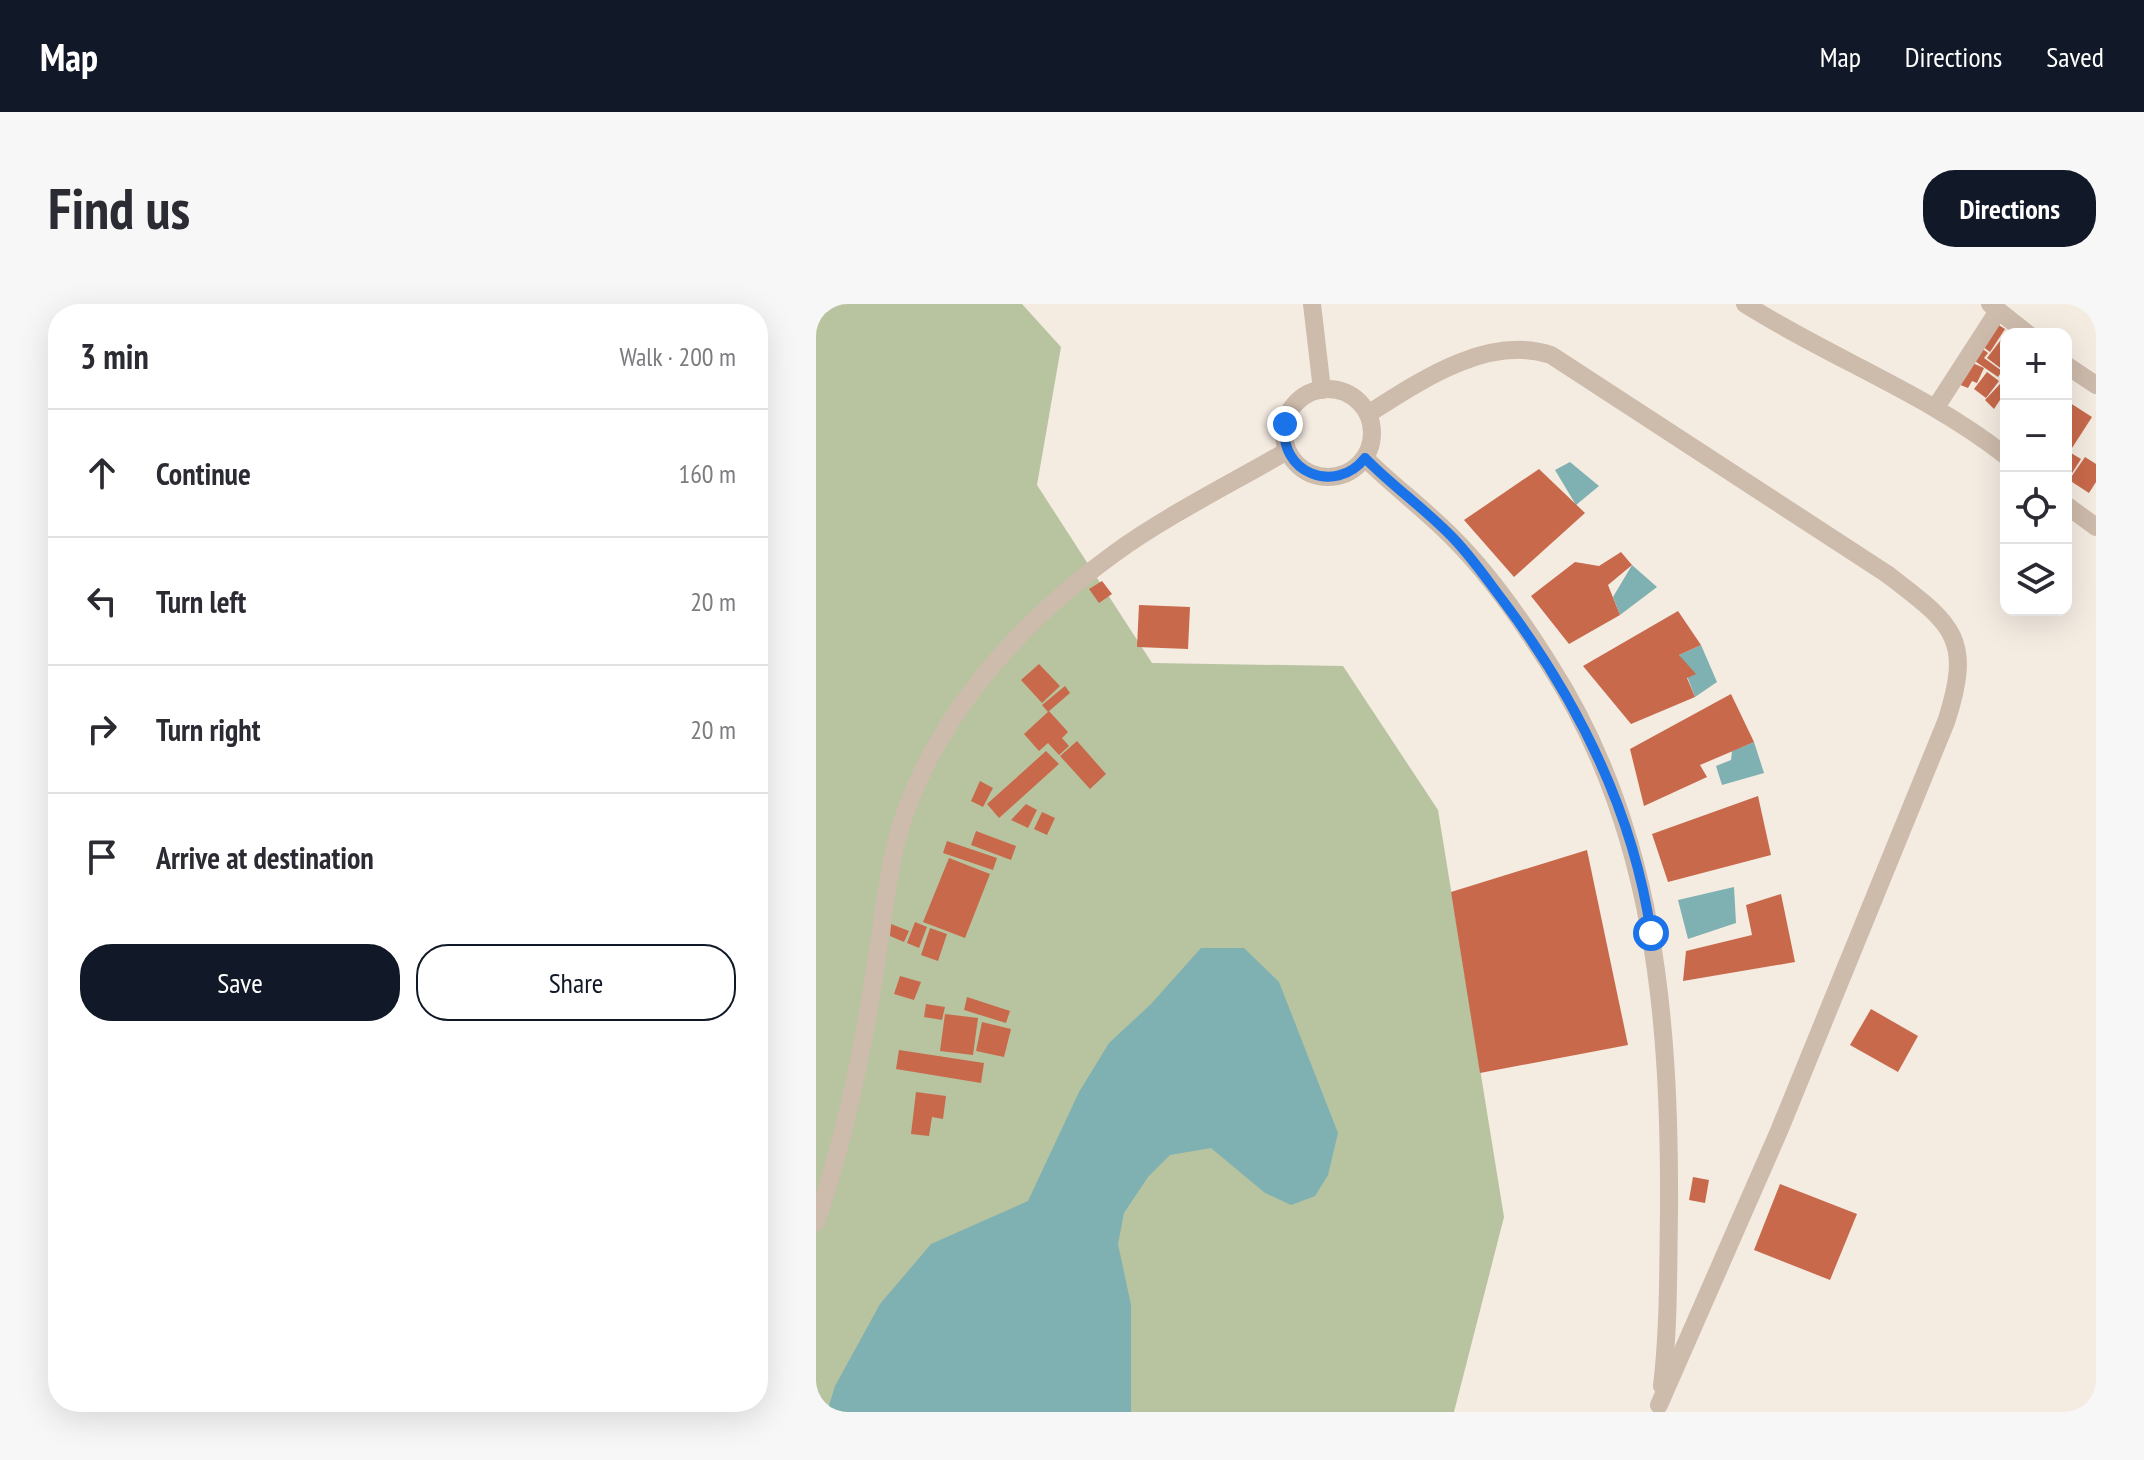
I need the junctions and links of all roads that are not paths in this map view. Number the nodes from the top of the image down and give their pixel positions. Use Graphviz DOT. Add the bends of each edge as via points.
graph roads {
  1 [pos="1312,304"];
  2 [pos="1745,304"];
  3 [pos="1994,308"];
  4 [pos="2020,328"];
  5 [pos="2072,369"];
  6 [pos="2096,385"];
  7 [pos="1322,390"];
  8 [pos="1936,407"];
  9 [pos="1368,414"];
  10 [pos="1287,451"];
  11 [pos="2000,452"];
  12 [pos="1365,458"];
  13 [pos="2072,509"];
  14 [pos="2096,527"];
  15 [pos="816,1222"];
  16 [pos="1658,1408"];
  1 -- 7 [label="street"];
  2 -- 8 [label="street" via="1818,348"];
  3 -- 4 [label="street"];
  3 -- 8 [label="street"];
  5 -- 6 [label="street"];
  7 -- 9 [label="street" via="1349,395"];
  7 -- 10 [label="street" via="1302,397 1292,408 1284,427"];
  8 -- 11 [label="street"];
  9 -- 12 [label="street" via="1372,438"];
  9 -- 16 [label="street" via="1441,373 1503,349 1551,355 1887,574 1930,608 1957,647 1960,666 1946,722"];
  10 -- 12 [label="street" via="1303,470 1324,478 1347,473"];
  10 -- 15 [label="street" via="1118,551 1062,595 999,658 943,734 914,791 896,843 844,1134"];
  12 -- 16 [label="street" via="1456,541 1531,636 1572,702 1627,828 1647,905 1665,1032 1669,1295"];
  13 -- 14 [label="street"];
}
